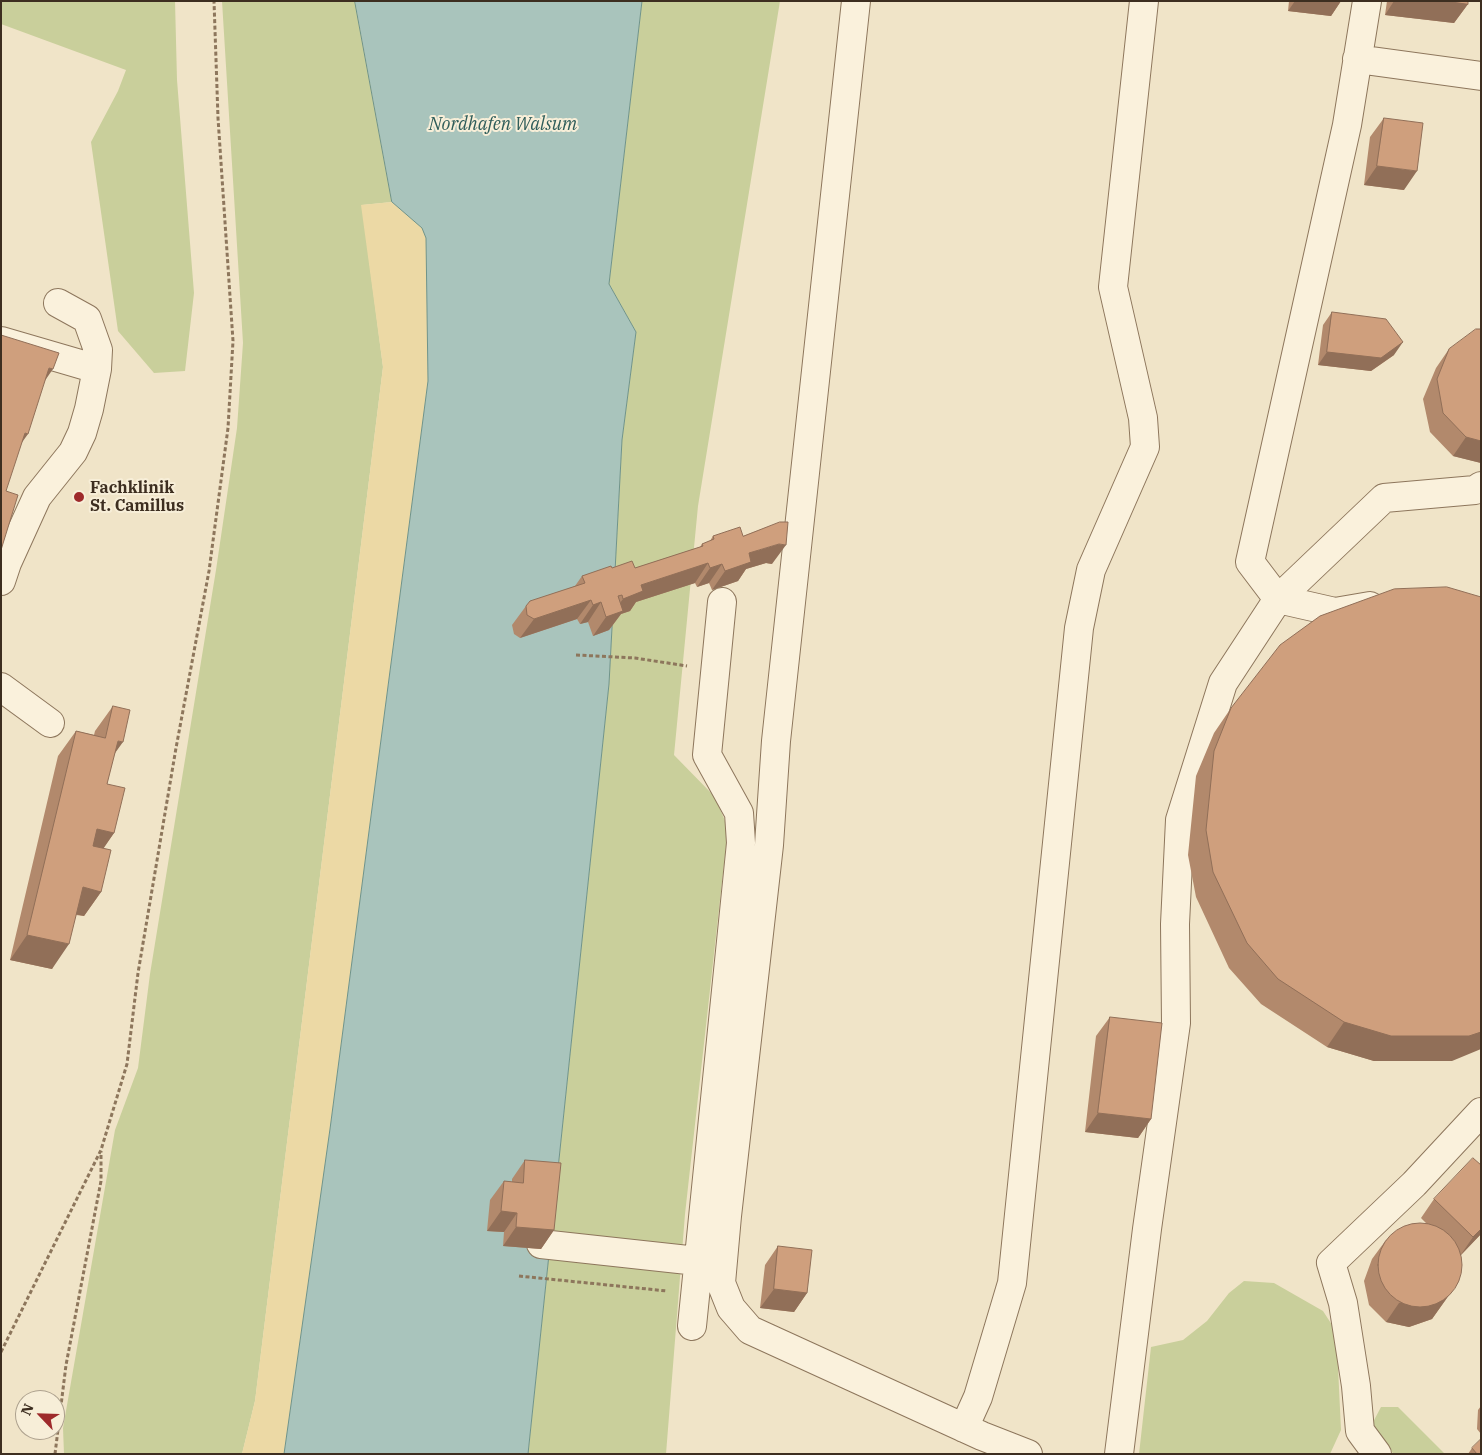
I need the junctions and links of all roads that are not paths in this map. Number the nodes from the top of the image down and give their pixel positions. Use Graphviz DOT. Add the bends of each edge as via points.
graph roads {
  1 [pos="856,1"];
  2 [pos="1144,1"];
  3 [pos="1367,1"];
  4 [pos="1357,59"];
  5 [pos="1481,76"];
  6 [pos="58,303"];
  7 [pos="1,341"];
  8 [pos="97,369"];
  9 [pos="1481,486"];
  10 [pos="1,581"];
  11 [pos="1278,599"];
  12 [pos="722,602"];
  13 [pos="1393,603"];
  14 [pos="1,687"];
  15 [pos="50,723"];
  16 [pos="741,843"];
  17 [pos="769,846"];
  18 [pos="1481,1112"];
  19 [pos="541,1244"];
  20 [pos="708,1266"];
  21 [pos="692,1326"];
  22 [pos="964,1428"];
  23 [pos="1028,1454"];
  24 [pos="1119,1454"];
  25 [pos="1377,1454"];
  1 -- 17 [label="lane" via="776,741"];
  2 -- 22 [label="lane" via="1113,287 1143,418 1145,446 1091,570 1079,628 1012,1283 978,1396"];
  3 -- 4 [label="lane"];
  4 -- 5 [label="lane"];
  4 -- 11 [label="lane" via="1347,125 1250,562"];
  6 -- 8 [label="lane" via="87,319 98,350"];
  7 -- 8 [label="lane"];
  8 -- 10 [label="lane" via="82,433 73,452 37,497"];
  9 -- 11 [label="lane" via="1475,490 1384,498"];
  11 -- 13 [label="lane" via="1335,612"];
  11 -- 24 [label="lane" via="1223,683 1180,820 1175,924 1176,1023"];
  12 -- 16 [label="lane" via="707,756 739,813"];
  14 -- 15 [label="lane"];
  16 -- 17 [label="lane"];
  16 -- 20 [label="lane"];
  17 -- 20 [label="lane" via="727,1216"];
  18 -- 25 [label="lane" via="1414,1184 1331,1263 1343,1303 1360,1431"];
  19 -- 20 [label="lane"];
  20 -- 21 [label="lane" via="690,1294"];
  20 -- 22 [label="lane" via="732,1308 750,1330"];
  22 -- 23 [label="lane"];
}
